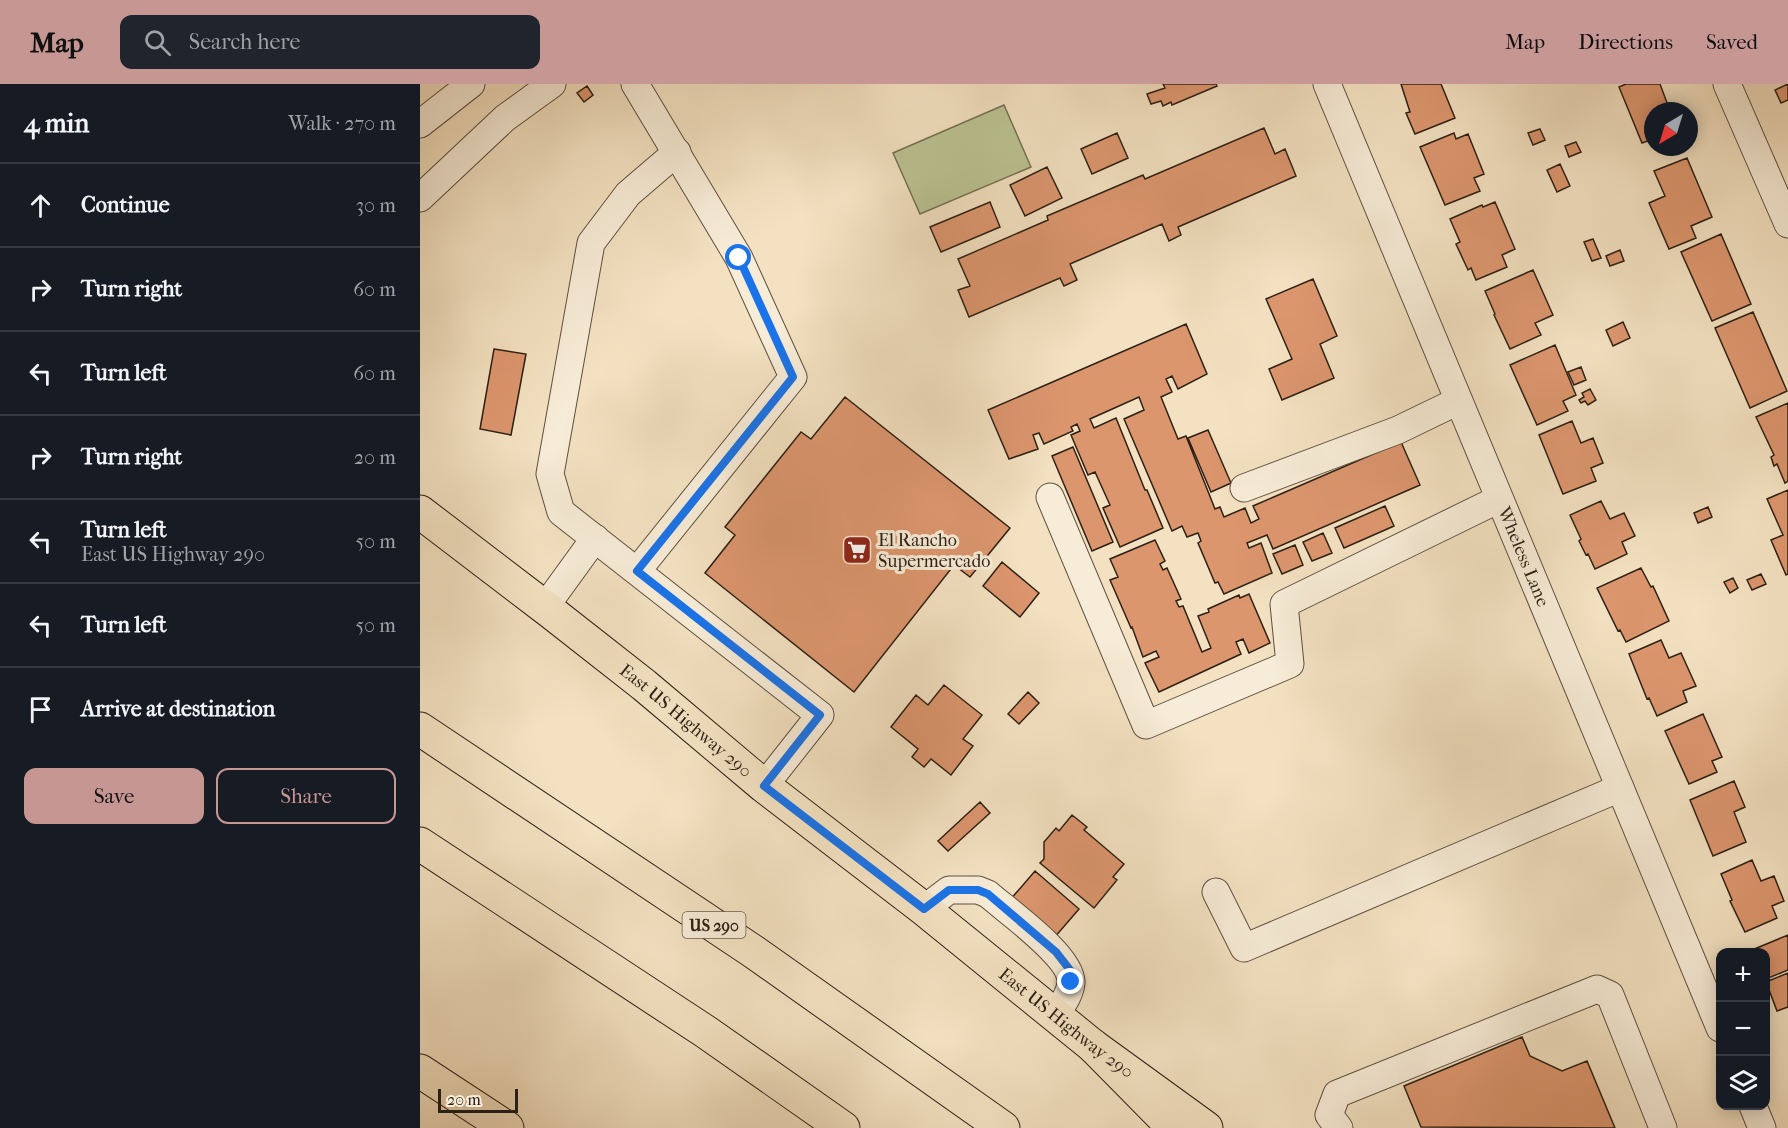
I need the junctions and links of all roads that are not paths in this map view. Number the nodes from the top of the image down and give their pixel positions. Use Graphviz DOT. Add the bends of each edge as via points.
graph roads {
  1 [pos="471,84"];
  2 [pos="552,84"];
  3 [pos="635,84"];
  4 [pos="1327,84"];
  5 [pos="1727,84"];
  6 [pos="420,124"];
  7 [pos="677,152"];
  8 [pos="420,198"];
  9 [pos="1788,224"];
  10 [pos="1458,401"];
  11 [pos="1244,488"];
  12 [pos="1050,497"];
  13 [pos="1499,499"];
  14 [pos="420,512"];
  15 [pos="595,538"];
  16 [pos="637,571"];
  17 [pos="545,607"];
  18 [pos="420,729"];
  19 [pos="764,786"];
  20 [pos="1620,788"];
  21 [pos="420,844"];
  22 [pos="1216,892"];
  23 [pos="924,909"];
  24 [pos="1055,1016"];
  25 [pos="1716,1018"];
  26 [pos="1093,1046"];
  27 [pos="420,1071"];
  28 [pos="1755,1110"];
  29 [pos="507,1128"];
  30 [pos="843,1128"];
  31 [pos="1003,1128"];
  32 [pos="1174,1128"];
  33 [pos="1206,1128"];
  34 [pos="1339,1128"];
  35 [pos="1663,1128"];
  36 [pos="1762,1128"];
  1 -- 6 [label="street"];
  2 -- 8 [label="street" via="505,118"];
  3 -- 7 [label="street"];
  4 -- 10 [label="street, Wheless Lane"];
  5 -- 9 [label="street"];
  7 -- 15 [label="street" via="628,194 591,243 550,474 561,512"];
  7 -- 16 [label="street" via="739,258 793,377"];
  10 -- 11 [label="street" via="1398,430"];
  10 -- 13 [label="street, Wheless Lane"];
  12 -- 13 [label="street" via="1146,725 1290,664 1284,604"];
  13 -- 20 [label="street, Wheless Lane"];
  14 -- 17 [label="main road, East US Highway 290"];
  15 -- 16 [label="street"];
  15 -- 17 [label="street"];
  16 -- 19 [label="street" via="820,715"];
  17 -- 19 [label="main road, East US Highway 290"];
  18 -- 31 [label="main road, US 290" via="754,952"];
  19 -- 23 [label="main road, East US Highway 290"];
  20 -- 22 [label="street" via="1244,948"];
  20 -- 25 [label="street, Wheless Lane"];
  21 -- 30 [label="main road" via="706,1032"];
  23 -- 24 [label="main road, East US Highway 290"];
  23 -- 24 [label="street" via="949,890 988,894 1056,952 1070,970 1068,994"];
  24 -- 26 [label="main road, East US Highway 290"];
  26 -- 32 [label="main road"];
  26 -- 33 [label="main road, East US Highway 290"];
  27 -- 29 [label="main road"];
  28 -- 36 [label="street"];
  34 -- 35 [label="street" via="1329,1115 1337,1094 1597,989 1610,995"];
}
